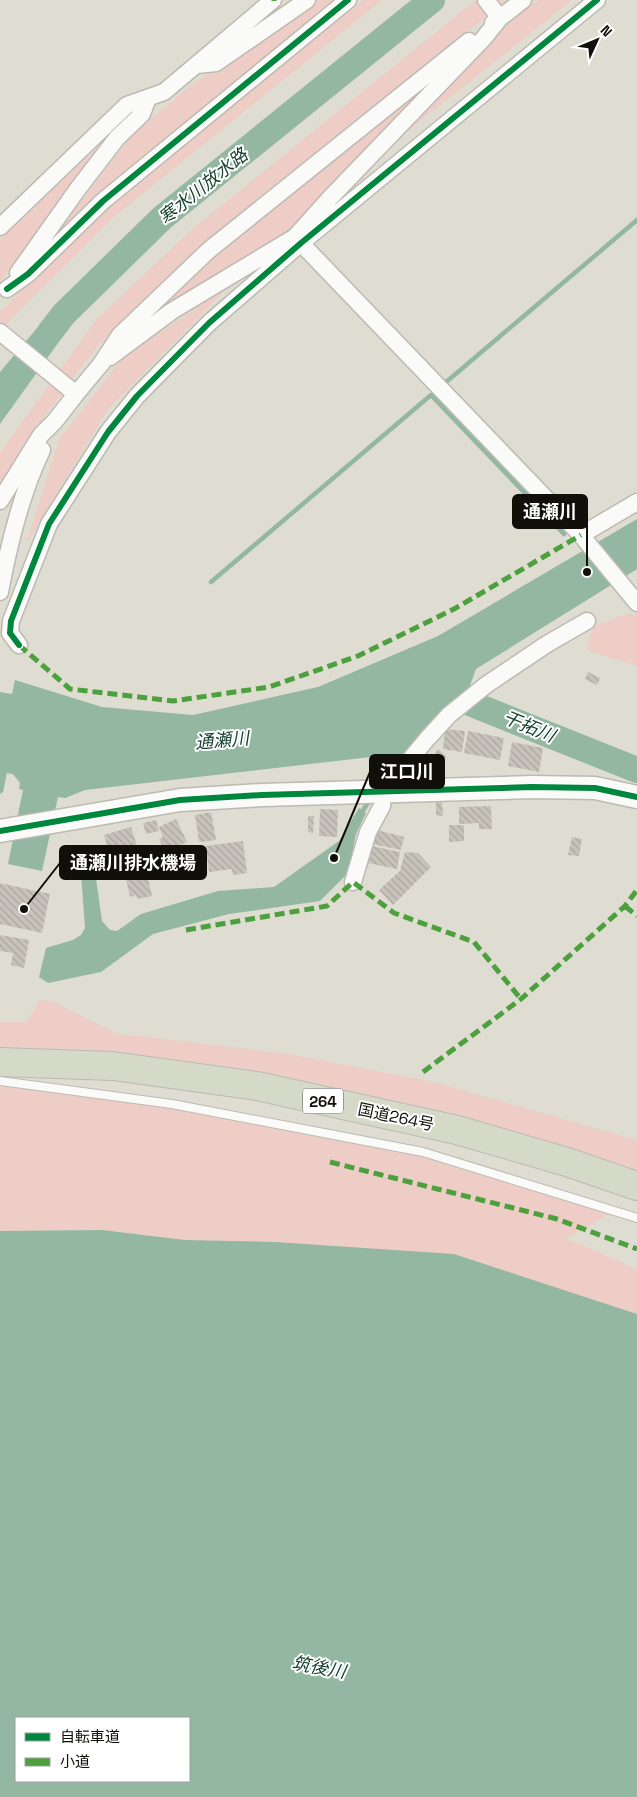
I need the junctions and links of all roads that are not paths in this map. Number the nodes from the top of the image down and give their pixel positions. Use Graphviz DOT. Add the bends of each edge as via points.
graph roads {
  1 [pos="273,0"];
  2 [pos="307,0"];
  3 [pos="348,0"];
  4 [pos="486,0"];
  5 [pos="523,0"];
  6 [pos="598,0"];
  7 [pos="498,15"];
  8 [pos="197,65"];
  9 [pos="148,98"];
  10 [pos="0,226"];
  11 [pos="298,240"];
  12 [pos="4,293"];
  13 [pos="0,332"];
  14 [pos="101,364"];
  15 [pos="74,392"];
  16 [pos="55,421"];
  17 [pos="0,501"];
  18 [pos="637,502"];
  19 [pos="582,537"];
  20 [pos="0,592"];
  21 [pos="637,603"];
  22 [pos="587,621"];
  23 [pos="10,639"];
  24 [pos="375,792"];
  25 [pos="637,797"];
  26 [pos="5,830"];
  27 [pos="353,882"];
  28 [pos="0,1062"];
  29 [pos="0,1081"];
  30 [pos="637,1186"];
  31 [pos="637,1218"];
  1 -- 8 [label="street"];
  2 -- 8 [label="street" via="216,64"];
  3 -- 12 [label="street" via="102,201 28,274"];
  4 -- 7 [label="street"];
  5 -- 7 [label="street"];
  6 -- 11 [label="street"];
  7 -- 11 [label="street" via="483,39 328,199"];
  7 -- 14 [label="street" via="209,250 120,335"];
  8 -- 9 [label="street" via="164,92"];
  9 -- 10 [label="street" via="128,105"];
  9 -- 12 [label="street" via="142,114 118,138 77,190"];
  11 -- 14 [label="street" via="172,311"];
  11 -- 19 [label="street"];
  11 -- 23 [label="street" via="209,323 108,432 49,524 11,621"];
  13 -- 15 [label="street"];
  14 -- 15 [label="street"];
  15 -- 16 [label="street"];
  16 -- 17 [label="street" via="41,435"];
  16 -- 20 [label="street" via="35,464 12,533"];
  18 -- 19 [label="street"];
  19 -- 21 [label="street"];
  22 -- 24 [label="street" via="486,685 449,715"];
  24 -- 25 [label="street" via="595,788"];
  24 -- 26 [label="street" via="180,800"];
  24 -- 27 [label="street" via="382,806 368,832"];
  28 -- 30 [label="highway, 国道264号 / 264" via="113,1066 257,1086 457,1130"];
  29 -- 31 [label="lane" via="172,1104 423,1152"];
}
